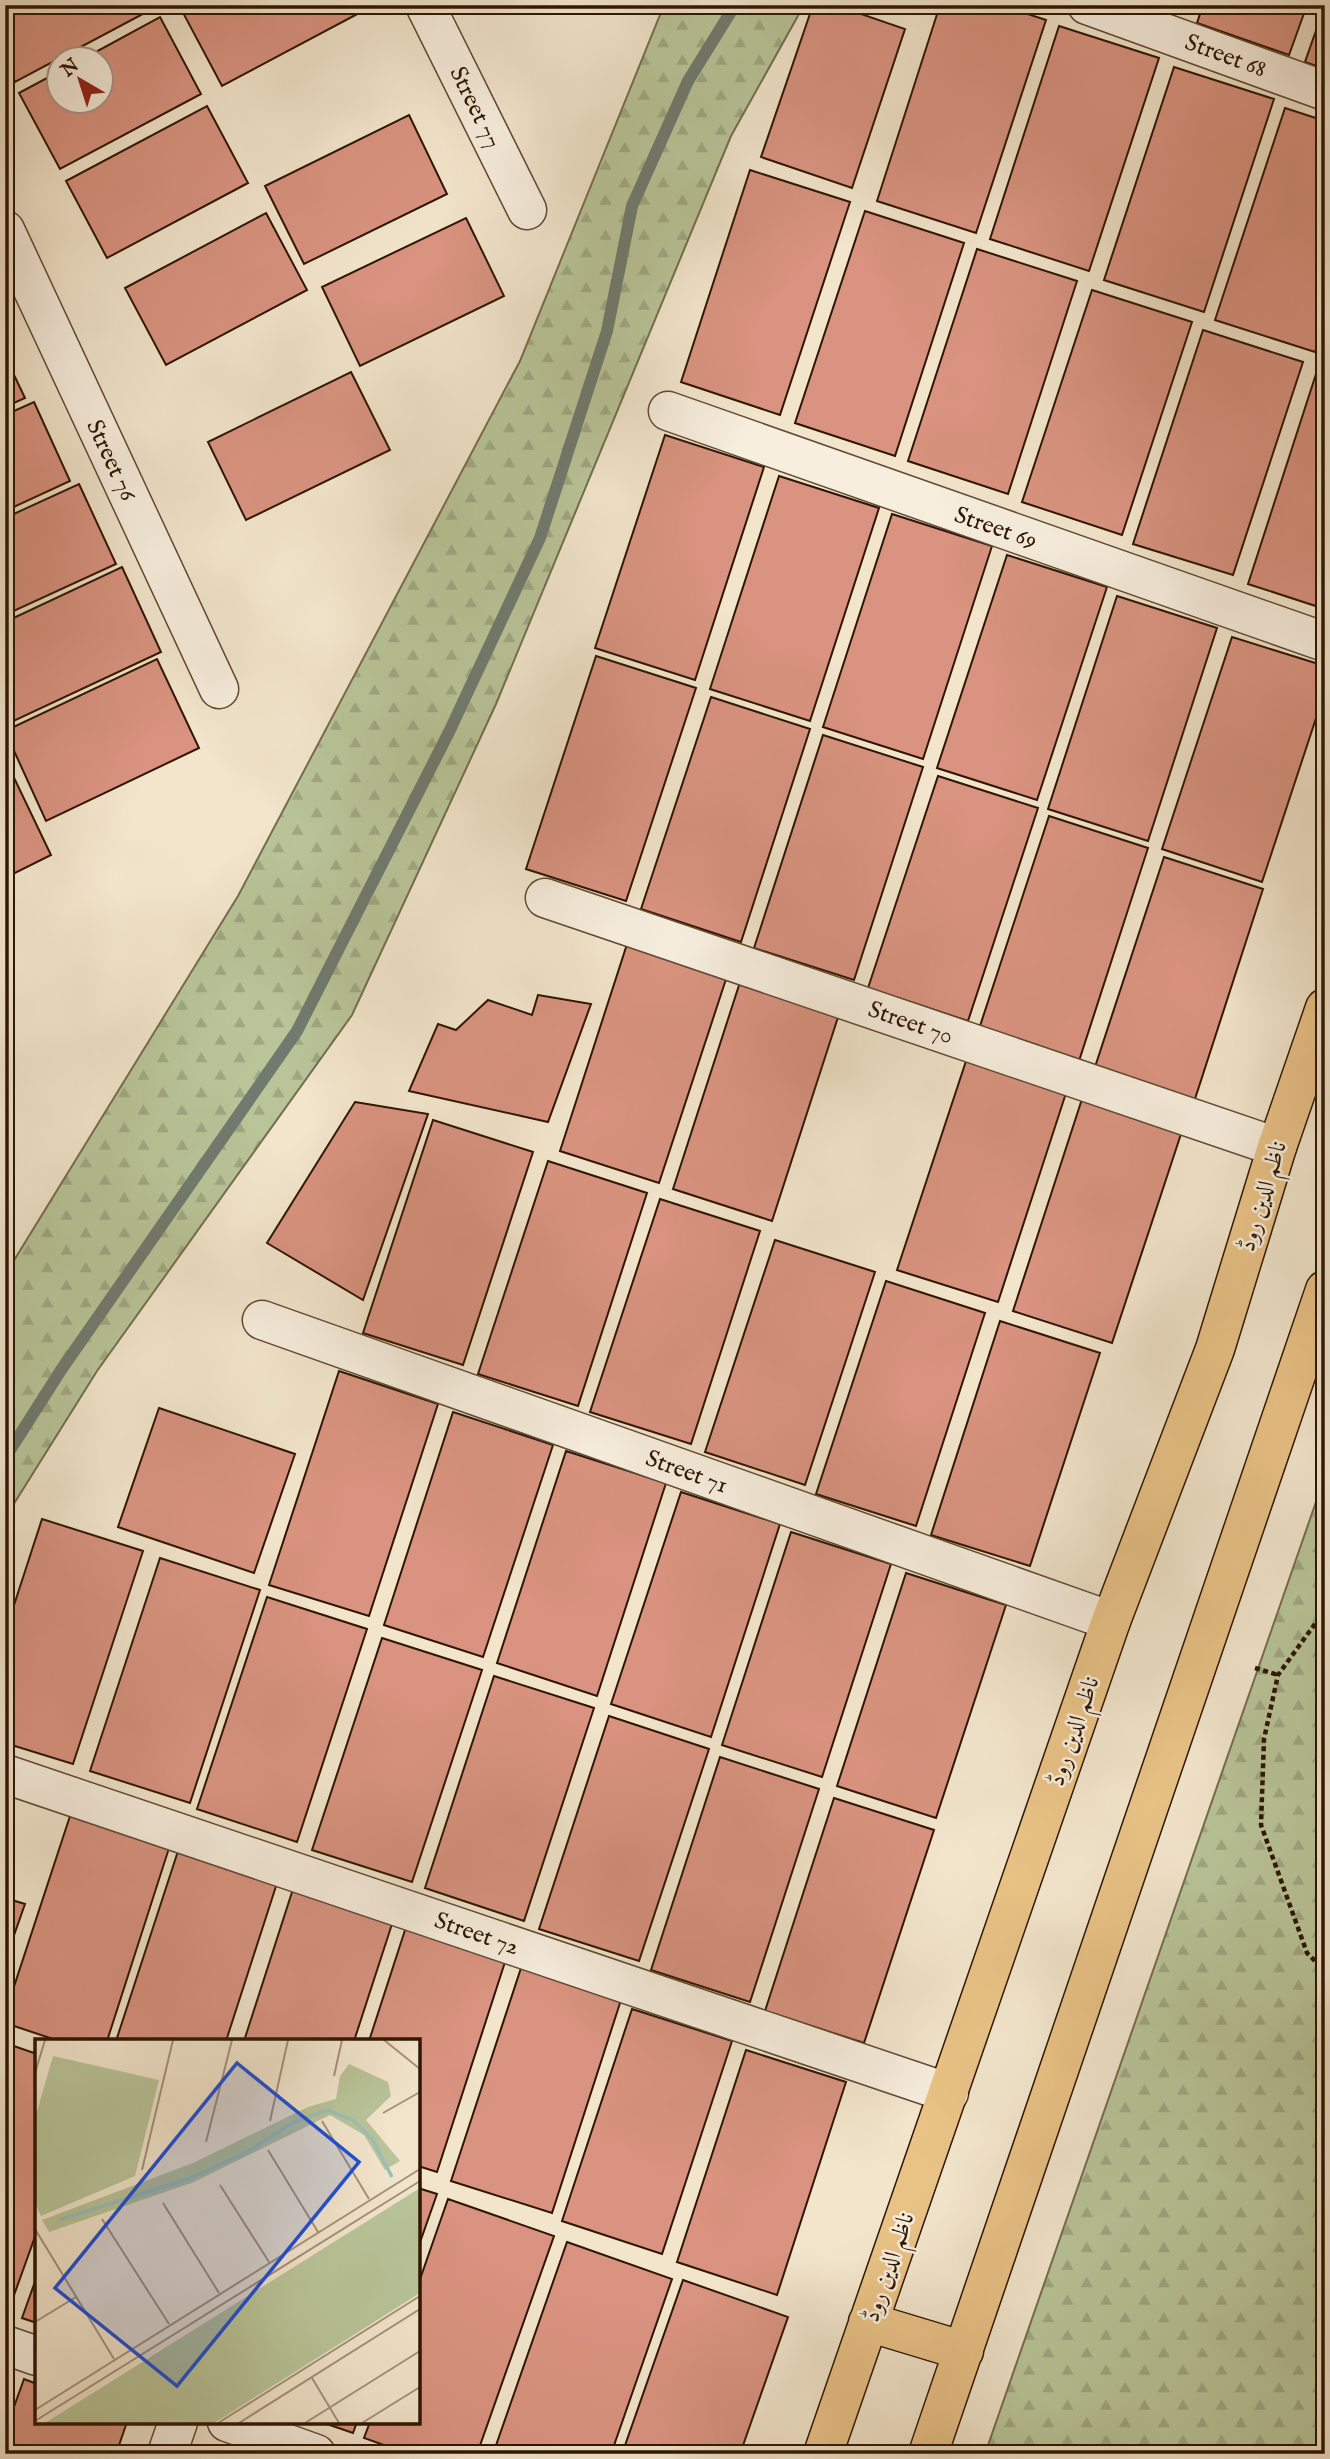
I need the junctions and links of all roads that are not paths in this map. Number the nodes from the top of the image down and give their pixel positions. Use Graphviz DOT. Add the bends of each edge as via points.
graph roads {
  1 [pos="425,5"];
  2 [pos="1087,5"];
  3 [pos="1325,91"];
  4 [pos="527,210"];
  5 [pos="5,230"];
  6 [pos="667,411"];
  7 [pos="1325,642"];
  8 [pos="219,689"];
  9 [pos="545,898"];
  10 [pos="1325,1008"];
  11 [pos="1277,1147"];
  12 [pos="1325,1290"];
  13 [pos="262,1320"];
  14 [pos="1111,1621"];
  15 [pos="5,1774"];
  16 [pos="948,2093"];
  17 [pos="868,2322"];
  18 [pos="5,2345"];
  19 [pos="964,2351"];
  20 [pos="35,2355"];
  21 [pos="176,2424"];
  22 [pos="233,2424"];
  23 [pos="167,2454"];
  24 [pos="316,2454"];
  25 [pos="823,2454"];
  26 [pos="928,2454"];
  1 -- 4 [label="street, Street 77"];
  2 -- 3 [label="street, Street 68"];
  5 -- 8 [label="street, Street 76"];
  6 -- 7 [label="street, Street 69"];
  9 -- 11 [label="street, Street 70"];
  10 -- 11 [label="main road, ناظم الدین روڈ"];
  11 -- 14 [label="main road, ناظم الدین روڈ" via="1215,1349"];
  12 -- 19 [label="main road"];
  13 -- 14 [label="street, Street 71"];
  14 -- 16 [label="main road, ناظم الدین روڈ"];
  15 -- 16 [label="street, Street 72"];
  16 -- 17 [label="main road, ناظم الدین روڈ"];
  17 -- 19 [label="main road"];
  17 -- 25 [label="main road, ناظم الدین روڈ"];
  18 -- 20 [label="street"];
  19 -- 26 [label="main road"];
  21 -- 23 [label="street"];
  22 -- 24 [label="street"];
}
